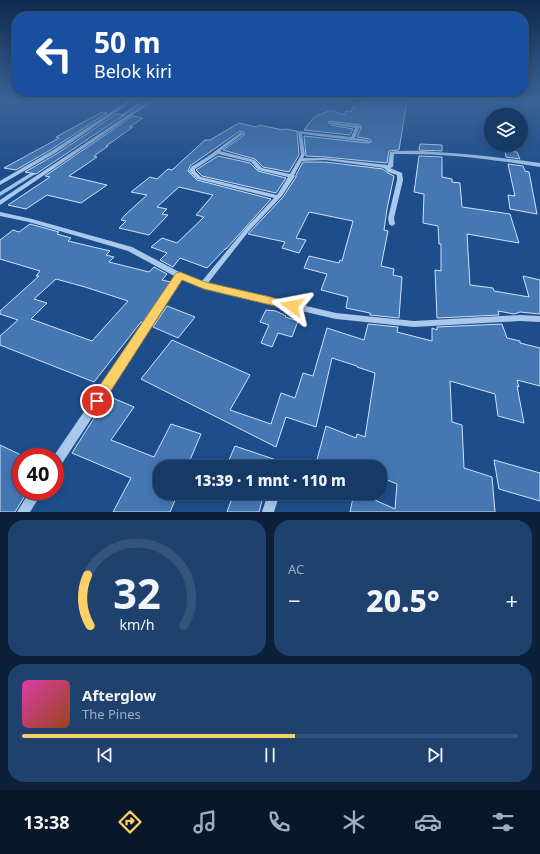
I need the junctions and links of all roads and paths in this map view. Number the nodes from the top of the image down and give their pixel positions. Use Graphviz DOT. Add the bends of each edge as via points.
graph roads {
  1 [pos="96,124"];
  2 [pos="116,124"];
  3 [pos="337,124"];
  4 [pos="241,133"];
  5 [pos="352,139"];
  6 [pos="368,141"];
  7 [pos="217,152"];
  8 [pos="301,160"];
  9 [pos="540,165"];
  10 [pos="386,167"];
  11 [pos="292,176"];
  12 [pos="0,183"];
  13 [pos="278,197"];
  14 [pos="0,202"];
  15 [pos="0,214"];
  16 [pos="392,224"];
  17 [pos="180,276"];
  18 [pos="204,285"];
  19 [pos="540,319"];
  20 [pos="64,450"];
  21 [pos="31,500"];
  22 [pos="272,500"];
  23 [pos="23,512"];
  24 [pos="268,512"];
  1 -- 12 [label="street"];
  2 -- 14 [label="street"];
  3 -- 5 [label="street" via="358,127"];
  4 -- 7 [label="street"];
  5 -- 6 [label="street"];
  5 -- 8 [label="street" via="301,131"];
  7 -- 11 [label="street" via="254,161 260,169"];
  7 -- 13 [label="street" via="192,168 194,174 199,178"];
  8 -- 10 [label="street" via="325,159"];
  8 -- 11 [label="street"];
  9 -- 10 [label="street" via="415,152 392,153 390,168"];
  10 -- 16 [label="street" via="400,174"];
  11 -- 13 [label="street"];
  13 -- 18 [label="street" via="247,230"];
  15 -- 17 [label="street" via="30,220 130,249"];
  17 -- 18 [label="street"];
  17 -- 20 [label="street"];
  18 -- 19 [label="street" via="336,316 371,320 414,324"];
  21 -- 23 [label="street"];
  22 -- 24 [label="street"];
}
